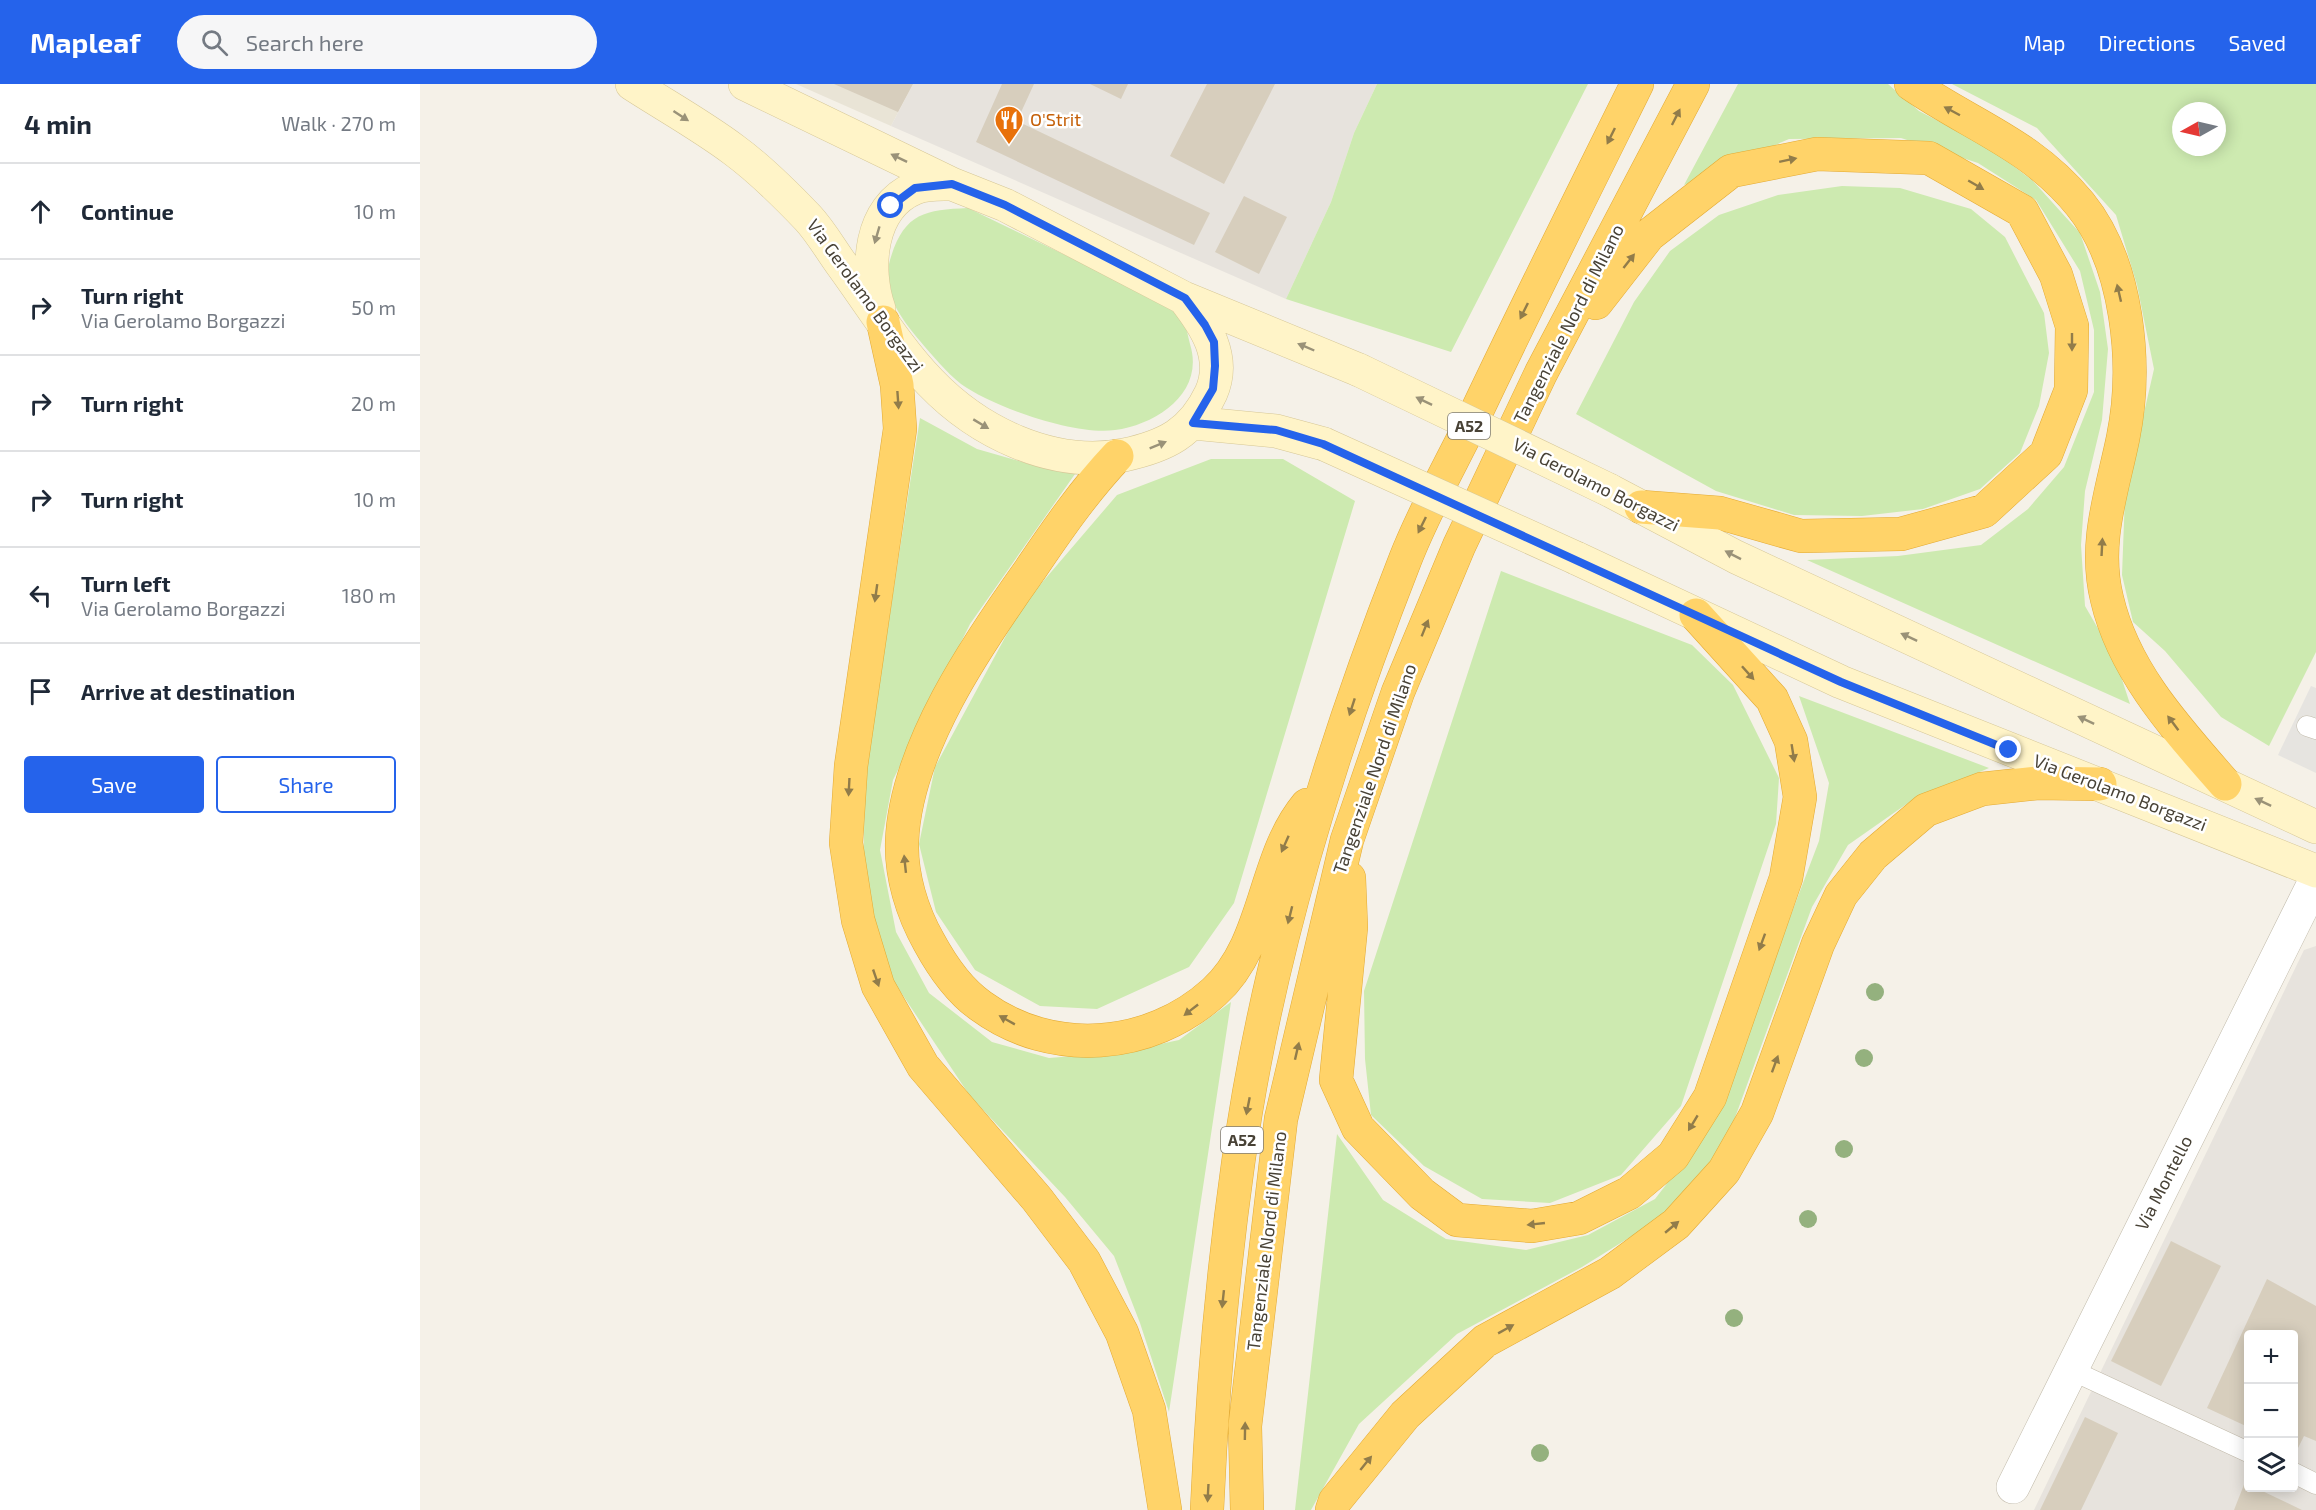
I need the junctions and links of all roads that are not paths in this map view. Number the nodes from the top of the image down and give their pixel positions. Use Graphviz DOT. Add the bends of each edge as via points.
graph roads {
  1 [pos="632,84"];
  2 [pos="745,84"];
  3 [pos="1637,84"];
  4 [pos="1692,84"];
  5 [pos="1911,84"];
  6 [pos="952,184"];
  7 [pos="1185,298"];
  8 [pos="883,322"];
  9 [pos="1541,373"];
  10 [pos="1193,423"];
  11 [pos="1117,456"];
  12 [pos="1641,507"];
  13 [pos="1696,615"];
  14 [pos="1329,778"];
  15 [pos="2100,784"];
  16 [pos="2225,784"];
  17 [pos="2316,827"];
  18 [pos="1347,840"];
  19 [pos="2316,871"];
  20 [pos="2316,879"];
  21 [pos="2071,1370"];
  22 [pos="2244,1450"];
  23 [pos="2298,1475"];
  24 [pos="2316,1484"];
  25 [pos="2013,1487"];
  26 [pos="1165,1510"];
  27 [pos="1207,1510"];
  28 [pos="1247,1510"];
  29 [pos="1332,1510"];
  1 -- 8 [label="main road, Via Gerolamo Borgazzi, one-way" via="735,151 809,219"];
  6 -- 2 [label="main road, Via Gerolamo Borgazzi, one-way"];
  3 -- 14 [label="highway, Tangenziale Nord di Milano / A52, one-way" via="1406,556"];
  9 -- 4 [label="highway, Tangenziale Nord di Milano / A52, one-way"];
  16 -- 5 [label="highway, one-way" via="2150,692 2116,630 2106,597 2103,523 2123,438 2130,377 2127,328 2109,248 2080,204 2041,164 2002,136 1945,107"];
  6 -- 7 [label="main road, Via Gerolamo Borgazzi" via="1005,205"];
  6 -- 8 [label="main road, one-way" via="915,188 891,206 883,218 874,243 870,273"];
  7 -- 10 [label="main road" via="1214,342 1213,389"];
  12 -- 7 [label="main road, Via Gerolamo Borgazzi, one-way, bridge" via="1359,370"];
  8 -- 11 [label="main road, Via Gerolamo Borgazzi, one-way" via="932,386 962,412 998,434 1061,456"];
  8 -- 26 [label="highway, one-way" via="897,385 900,429 850,766 846,843 858,920 878,986 924,1066 1084,1261 1122,1333 1149,1410"];
  9 -- 12 [label="highway, one-way" via="1649,235 1731,171 1817,154 1929,158 2022,211 2056,275 2072,326 2071,390 2046,453 1984,511 1901,534 1802,536 1720,513"];
  18 -- 9 [label="highway, Tangenziale Nord di Milano / A52, one-way" via="1398,692 1450,567"];
  11 -- 10 [label="main road, Via Gerolamo Borgazzi, one-way" via="1158,446"];
  10 -- 13 [label="main road, Via Gerolamo Borgazzi, bridge" via="1276,430 1323,444"];
  14 -- 11 [label="highway, one-way" via="1297,817 1248,946 1217,990 1183,1016 1146,1033 1106,1041 1059,1040 1020,1027 980,1006 944,969 921,928 908,891 902,842 911,787 937,719 990,627 1087,488"];
  16 -- 12 [label="main road, Via Gerolamo Borgazzi, one-way" via="1736,557"];
  13 -- 15 [label="main road, Via Gerolamo Borgazzi" via="1841,682"];
  13 -- 18 [label="highway, one-way" via="1772,699 1791,741 1800,796 1786,878 1710,1097 1673,1156 1629,1193 1579,1218 1532,1226 1457,1220 1422,1194 1358,1128 1336,1080 1351,927"];
  14 -- 27 [label="highway, Tangenziale Nord di Milano / A52, one-way" via="1264,1019 1238,1162 1220,1322"];
  15 -- 19 [label="main road, Via Gerolamo Borgazzi"];
  29 -- 15 [label="highway, one-way" via="1335,1501 1405,1415 1485,1341 1610,1273 1676,1224 1724,1171 1757,1113 1818,944 1841,895 1873,855 1926,810 1982,789 2038,783"];
  17 -- 16 [label="main road, Via Gerolamo Borgazzi, one-way"];
  28 -- 18 [label="highway, Tangenziale Nord di Milano / A52, one-way" via="1245,1426 1281,1119"];
  20 -- 21 [label="street, Via Montello"];
  21 -- 22 [label="lane"];
  21 -- 25 [label="street, Via Montello"];
  23 -- 24 [label="lane"];
}
